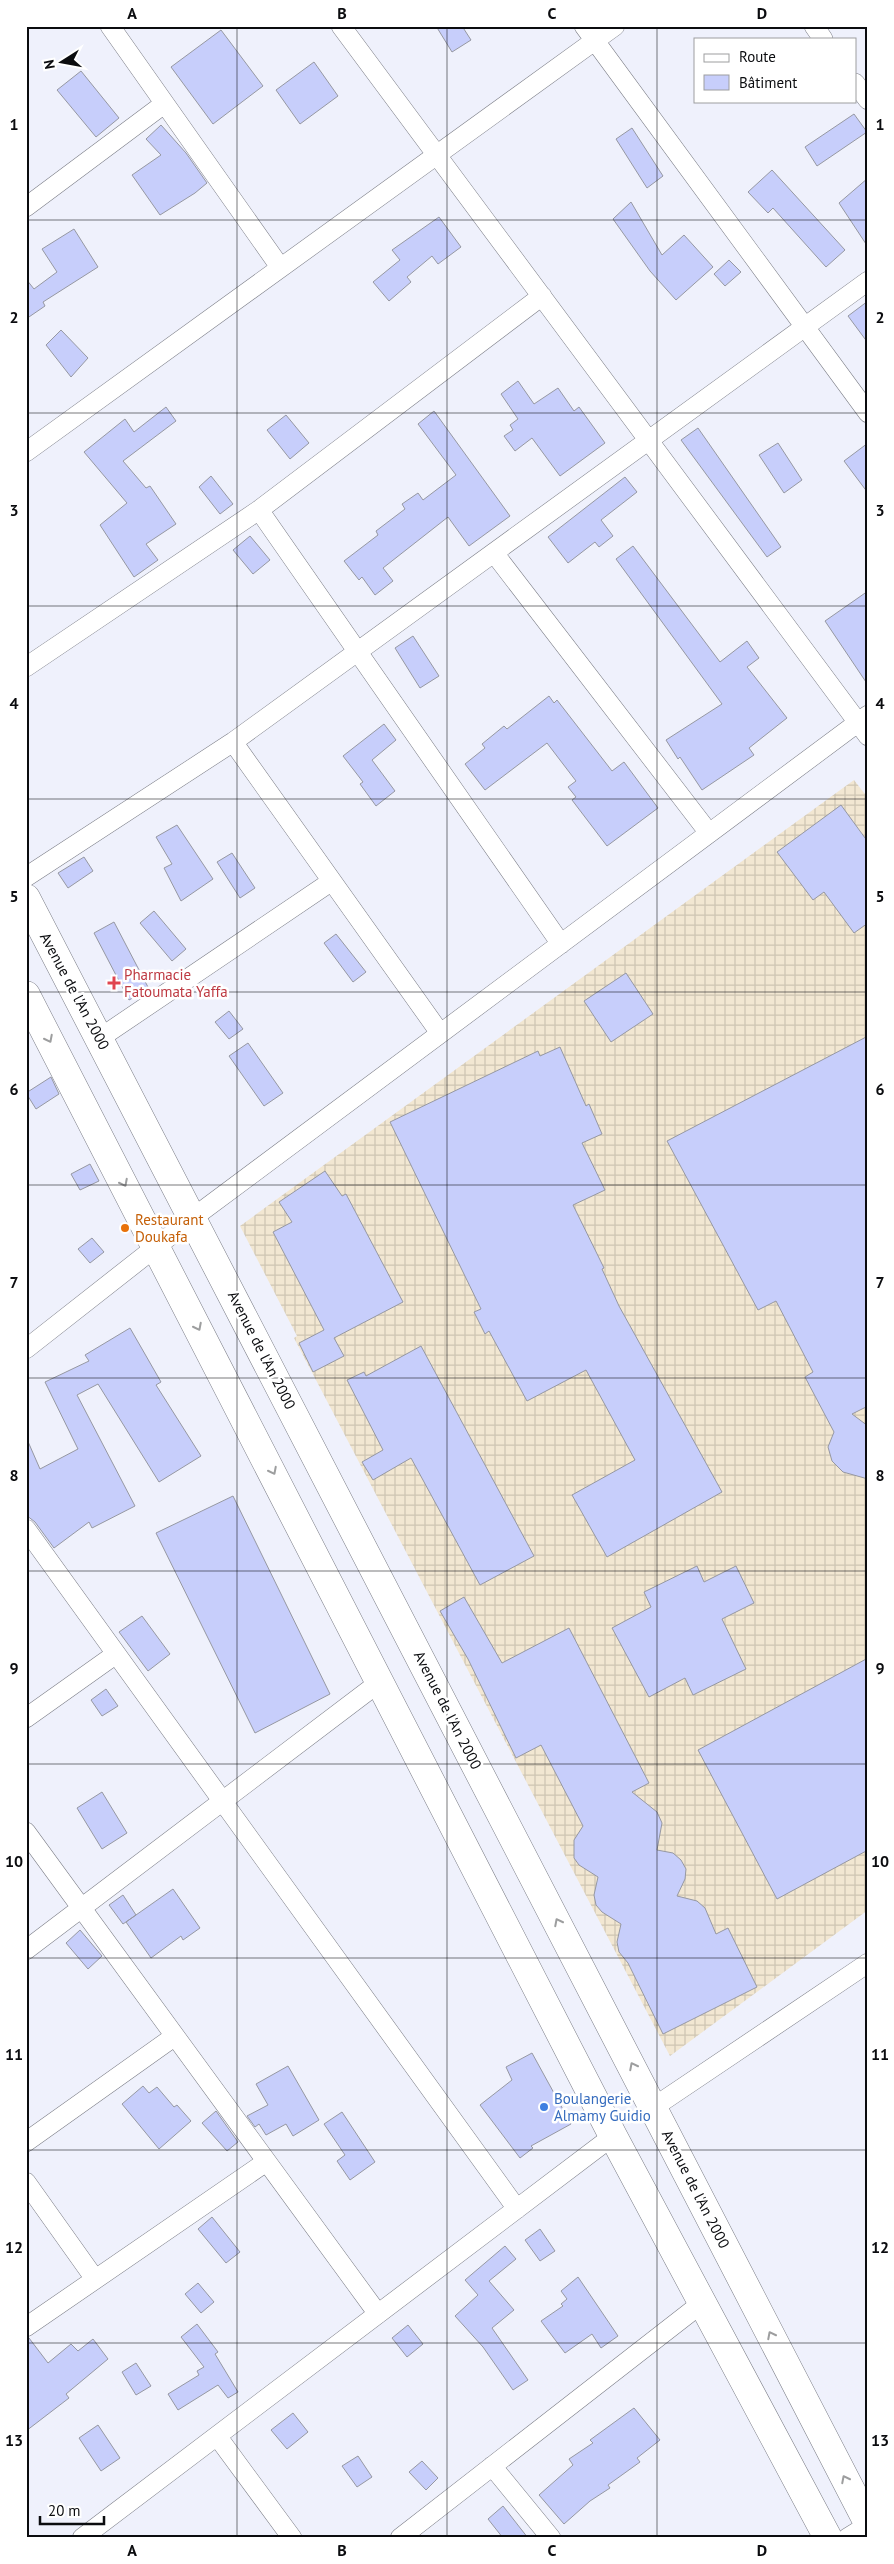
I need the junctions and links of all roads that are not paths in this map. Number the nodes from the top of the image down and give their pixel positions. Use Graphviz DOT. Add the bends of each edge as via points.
graph roads {
  1 [pos="110,26"];
  2 [pos="341,26"];
  3 [pos="615,26"];
  4 [pos="814,26"];
  5 [pos="589,34"];
  6 [pos="822,38"];
  7 [pos="856,84"];
  8 [pos="868,100"];
  9 [pos="164,104"];
  10 [pos="436,155"];
  11 [pos="26,207"];
  12 [pos="280,268"];
  13 [pos="868,282"];
  14 [pos="542,296"];
  15 [pos="805,328"];
  16 [pos="868,413"];
  17 [pos="649,441"];
  18 [pos="26,452"];
  19 [pos="258,510"];
  20 [pos="494,553"];
  21 [pos="357,652"];
  22 [pos="26,667"];
  23 [pos="865,724"];
  24 [pos="233,742"];
  25 [pos="709,834"];
  26 [pos="26,877"];
  27 [pos="332,881"];
  28 [pos="26,898"];
  29 [pos="561,944"];
  30 [pos="26,995"];
  31 [pos="440,1033"];
  32 [pos="100,1038"];
  33 [pos="194,1217"];
  34 [pos="157,1247"];
  35 [pos="26,1349"];
  36 [pos="26,1529"];
  37 [pos="116,1654"];
  38 [pos="381,1681"];
  39 [pos="26,1718"];
  40 [pos="222,1800"];
  41 [pos="26,1832"];
  42 [pos="81,1908"];
  43 [pos="26,1950"];
  44 [pos="868,1963"];
  45 [pos="175,2036"];
  46 [pos="654,2107"];
  47 [pos="613,2136"];
  48 [pos="26,2142"];
  49 [pos="266,2162"];
  50 [pos="26,2182"];
  51 [pos="516,2209"];
  52 [pos="95,2280"];
  53 [pos="702,2303"];
  54 [pos="378,2314"];
  55 [pos="26,2326"];
  56 [pos="218,2436"];
  57 [pos="492,2466"];
  58 [pos="868,2524"];
  59 [pos="82,2538"];
  60 [pos="292,2538"];
  61 [pos="400,2538"];
  62 [pos="551,2538"];
  63 [pos="828,2538"];
  64 [pos="847,2538"];
  1 -- 9 [label="street"];
  2 -- 10 [label="street"];
  3 -- 5 [label="street"];
  4 -- 6 [label="street"];
  5 -- 10 [label="street"];
  5 -- 15 [label="street"];
  7 -- 8 [label="street"];
  9 -- 11 [label="street"];
  9 -- 12 [label="street"];
  10 -- 12 [label="street"];
  10 -- 14 [label="street"];
  12 -- 18 [label="street"];
  13 -- 15 [label="street"];
  14 -- 17 [label="street"];
  14 -- 19 [label="street"];
  15 -- 16 [label="street"];
  15 -- 17 [label="street"];
  17 -- 20 [label="street"];
  17 -- 23 [label="street"];
  19 -- 21 [label="street"];
  19 -- 22 [label="street"];
  20 -- 21 [label="street"];
  20 -- 25 [label="street"];
  21 -- 24 [label="street"];
  21 -- 29 [label="street"];
  23 -- 25 [label="street"];
  24 -- 26 [label="street"];
  24 -- 27 [label="street"];
  25 -- 29 [label="street"];
  27 -- 31 [label="street"];
  27 -- 32 [label="street"];
  28 -- 32 [label="main road, Avenue de l'An 2000"];
  29 -- 31 [label="street"];
  30 -- 34 [label="main road, one-way"];
  31 -- 33 [label="street"];
  32 -- 33 [label="main road, Avenue de l'An 2000"];
  33 -- 34 [label="street"];
  46 -- 33 [label="main road, Avenue de l'An 2000, one-way"];
  34 -- 35 [label="street"];
  34 -- 38 [label="main road, one-way"];
  36 -- 37 [label="street"];
  37 -- 39 [label="street"];
  37 -- 40 [label="street"];
  38 -- 40 [label="street"];
  38 -- 47 [label="main road"];
  40 -- 42 [label="street"];
  40 -- 51 [label="street"];
  41 -- 42 [label="street"];
  42 -- 43 [label="street"];
  42 -- 45 [label="street"];
  44 -- 46 [label="street"];
  45 -- 48 [label="street"];
  45 -- 49 [label="street"];
  58 -- 46 [label="main road, Avenue de l'An 2000, one-way"];
  47 -- 51 [label="street"];
  47 -- 53 [label="main road"];
  49 -- 52 [label="street"];
  49 -- 54 [label="street"];
  50 -- 52 [label="street"];
  51 -- 54 [label="street"];
  52 -- 55 [label="street"];
  53 -- 57 [label="street"];
  53 -- 63 [label="main road"];
  54 -- 56 [label="street"];
  56 -- 59 [label="street"];
  56 -- 60 [label="street"];
  57 -- 61 [label="street"];
  57 -- 62 [label="street"];
  58 -- 64 [label="street"];
}
